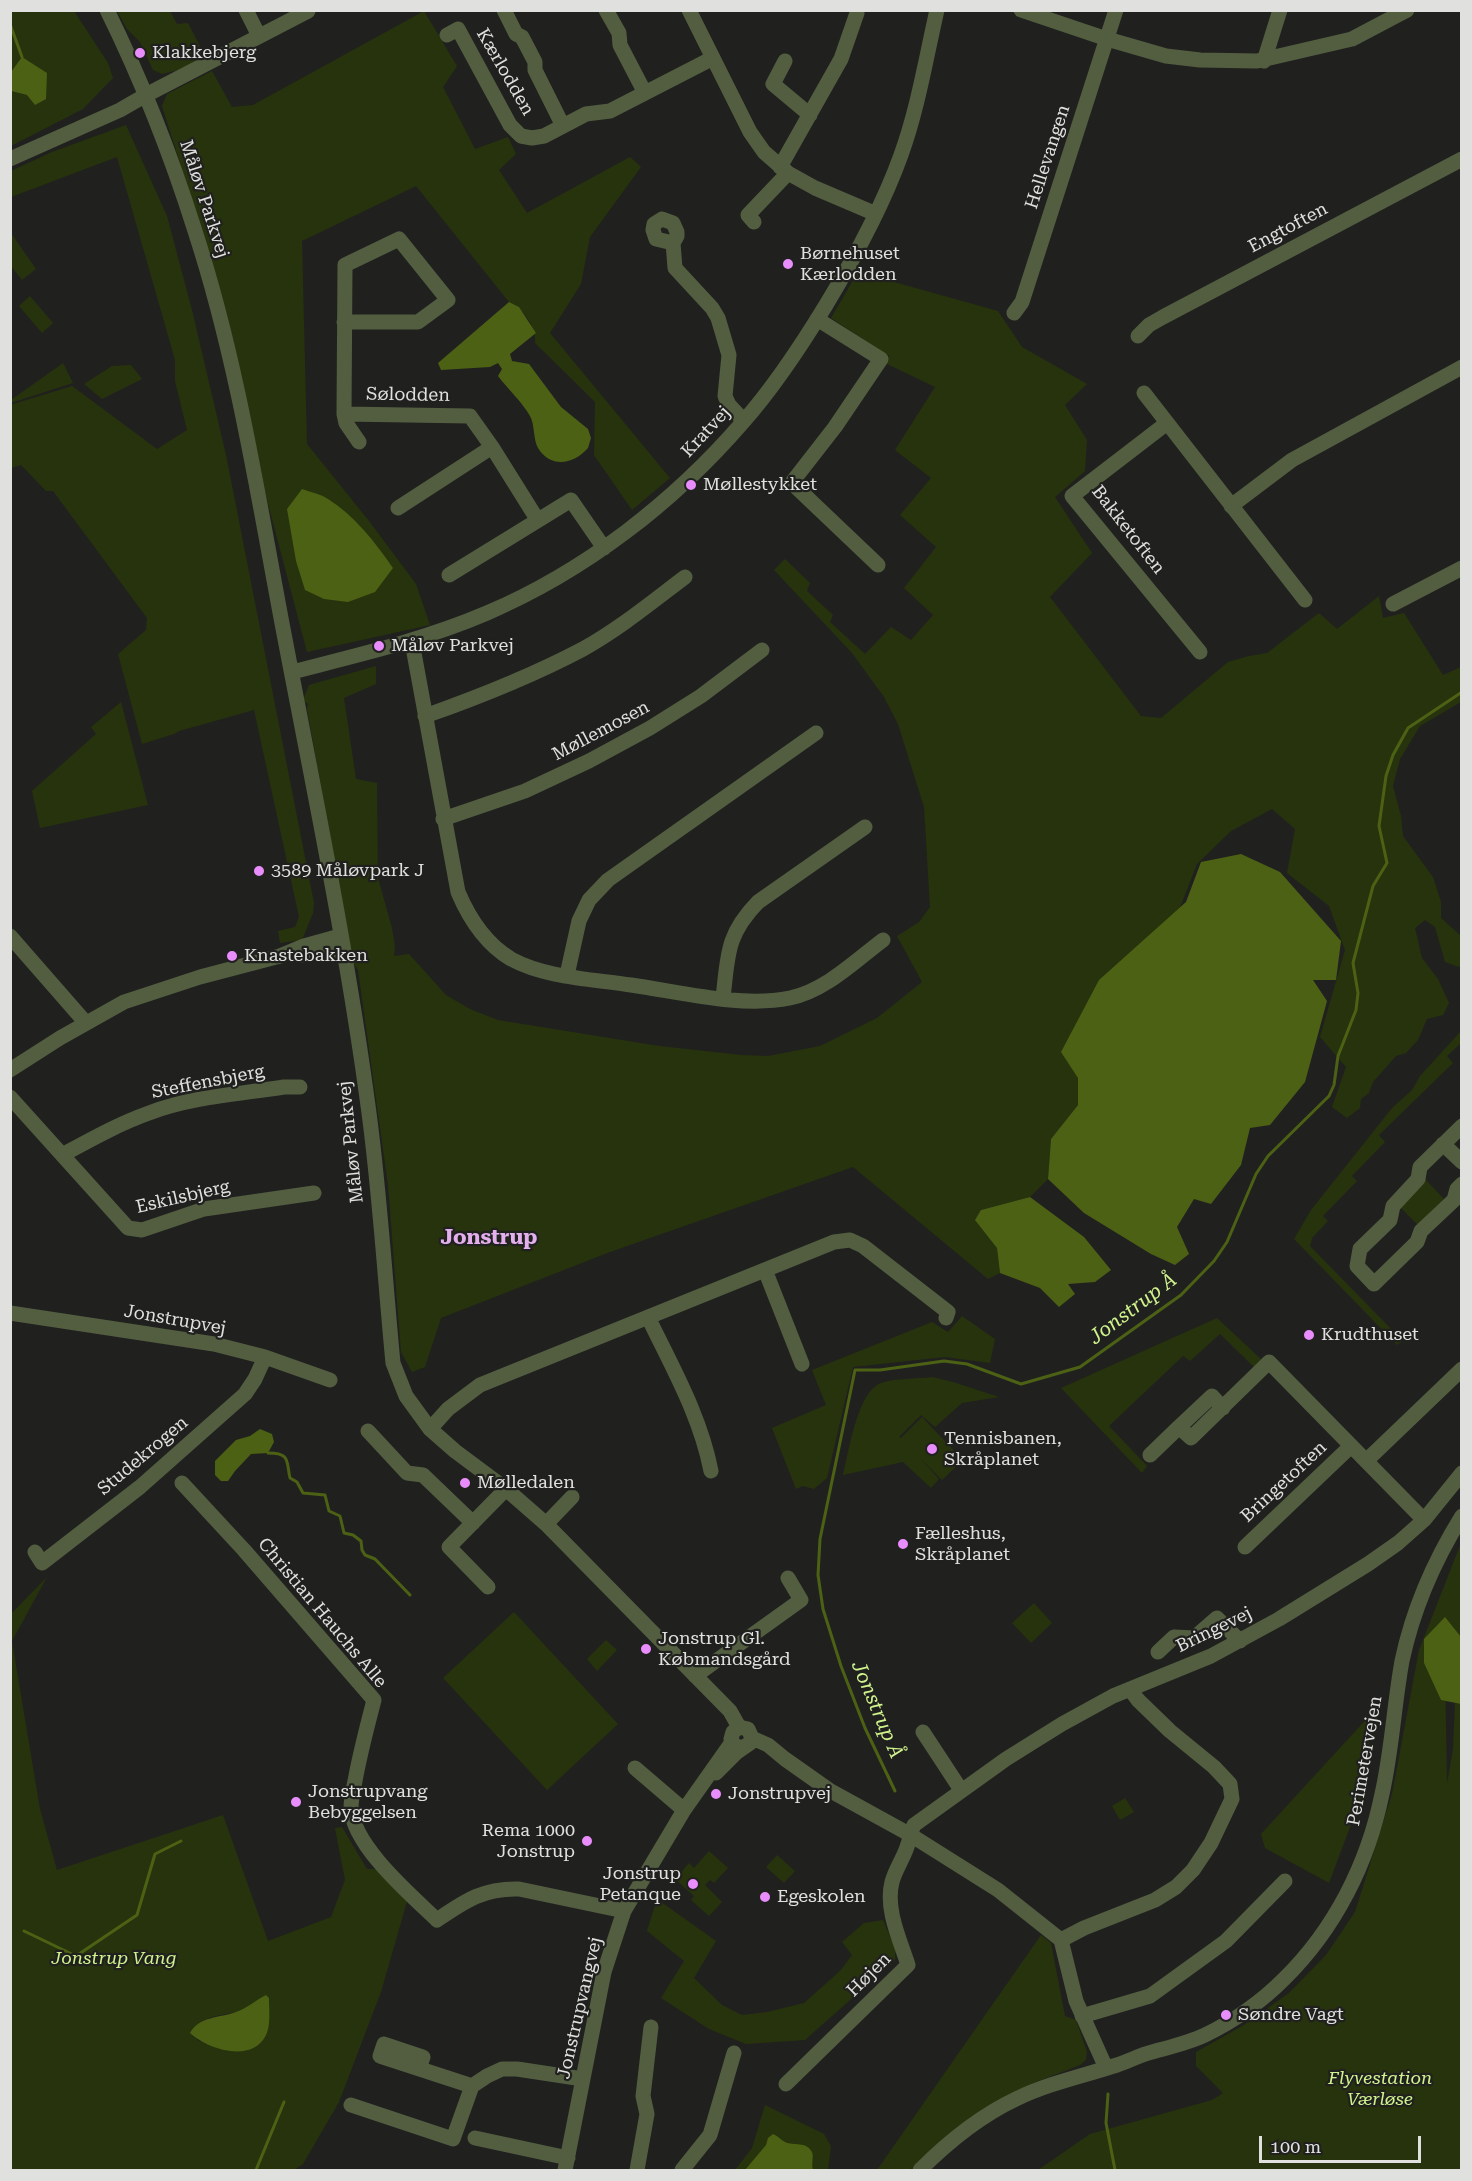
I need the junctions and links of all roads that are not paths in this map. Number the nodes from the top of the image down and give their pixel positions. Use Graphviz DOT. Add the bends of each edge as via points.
graph roads {
  1 [pos="107,10"];
  2 [pos="246,10"];
  3 [pos="504,10"];
  4 [pos="606,10"];
  5 [pos="688,10"];
  6 [pos="938,10"];
  7 [pos="1021,10"];
  8 [pos="1116,10"];
  9 [pos="1280,10"];
  10 [pos="1407,10"];
  11 [pos="308,11"];
  12 [pos="857,13"];
  13 [pos="447,35"];
  14 [pos="259,36"];
  15 [pos="1107,39"];
  16 [pos="713,58"];
  17 [pos="785,61"];
  18 [pos="1264,61"];
  19 [pos="645,93"];
  20 [pos="146,95"];
  21 [pos="810,115"];
  22 [pos="563,126"];
  23 [pos="10,159"];
  24 [pos="1461,159"];
  25 [pos="784,170"];
  26 [pos="876,214"];
  27 [pos="754,222"];
  28 [pos="673,243"];
  29 [pos="1014,313"];
  30 [pos="817,319"];
  31 [pos="344,322"];
  32 [pos="1138,336"];
  33 [pos="1461,367"];
  34 [pos="1144,393"];
  35 [pos="344,414"];
  36 [pos="744,421"];
  37 [pos="1167,423"];
  38 [pos="359,442"];
  39 [pos="492,447"];
  40 [pos="1232,506"];
  41 [pos="398,507"];
  42 [pos="537,519"];
  43 [pos="604,548"];
  44 [pos="878,565"];
  45 [pos="1461,568"];
  46 [pos="449,575"];
  47 [pos="685,577"];
  48 [pos="1305,600"];
  49 [pos="1393,604"];
  50 [pos="412,642"];
  51 [pos="762,650"];
  52 [pos="1200,652"];
  53 [pos="292,672"];
  54 [pos="425,716"];
  55 [pos="816,733"];
  56 [pos="443,819"];
  57 [pos="865,827"];
  58 [pos="10,936"];
  59 [pos="883,940"];
  60 [pos="342,942"];
  61 [pos="567,975"];
  62 [pos="723,998"];
  63 [pos="86,1023"];
  64 [pos="10,1070"];
  65 [pos="300,1087"];
  66 [pos="10,1097"];
  67 [pos="1461,1126"];
  68 [pos="1443,1144"];
  69 [pos="62,1155"];
  70 [pos="1461,1162"];
  71 [pos="1461,1184"];
  72 [pos="314,1193"];
  73 [pos="765,1270"];
  74 [pos="10,1313"];
  75 [pos="648,1317"];
  76 [pos="946,1318"];
  77 [pos="265,1358"];
  78 [pos="802,1364"];
  79 [pos="1461,1369"];
  80 [pos="330,1380"];
  81 [pos="430,1429"];
  82 [pos="368,1431"];
  83 [pos="1351,1446"];
  84 [pos="1150,1455"];
  85 [pos="1366,1461"];
  86 [pos="711,1471"];
  87 [pos="1461,1473"];
  88 [pos="182,1483"];
  89 [pos="506,1489"];
  90 [pos="572,1497"];
  91 [pos="1461,1516"];
  92 [pos="1424,1520"];
  93 [pos="473,1523"];
  94 [pos="546,1524"];
  95 [pos="1245,1547"];
  96 [pos="35,1552"];
  97 [pos="788,1578"];
  98 [pos="488,1587"];
  99 [pos="1239,1641"];
  100 [pos="1158,1652"];
  101 [pos="695,1676"];
  102 [pos="1130,1689"];
  103 [pos="923,1732"];
  104 [pos="741,1739"];
  105 [pos="635,1768"];
  106 [pos="961,1790"];
  107 [pos="684,1810"];
  108 [pos="909,1834"];
  109 [pos="1285,1881"];
  110 [pos="624,1911"];
  111 [pos="1061,1940"];
  112 [pos="1082,2016"];
  113 [pos="651,2027"];
  114 [pos="734,2053"];
  115 [pos="1106,2068"];
  116 [pos="420,2069"];
  117 [pos="583,2079"];
  118 [pos="786,2084"];
  119 [pos="472,2086"];
  120 [pos="351,2105"];
  121 [pos="475,2138"];
  122 [pos="567,2164"];
  123 [pos="637,2170"];
  124 [pos="682,2170"];
  125 [pos="920,2170"];
  1 -- 20 [label="street, Måløv Parkvej"];
  2 -- 14 [label="street"];
  3 -- 22 [label="street, Kærlodden" via="535,62 534,70"];
  4 -- 19 [label="street"];
  5 -- 16 [label="street"];
  6 -- 26 [label="street, Kratvej" via="905,143"];
  7 -- 15 [label="street"];
  8 -- 15 [label="street, Hellevangen"];
  9 -- 18 [label="street"];
  10 -- 18 [label="street" via="1352,39"];
  11 -- 14 [label="street"];
  12 -- 21 [label="street" via="841,60"];
  13 -- 22 [label="street, Kærlodden" via="458,29 510,125 521,136 544,136"];
  14 -- 20 [label="street"];
  15 -- 18 [label="street" via="1166,56"];
  15 -- 29 [label="street, Hellevangen" via="1022,302"];
  16 -- 19 [label="street, Kærlodden"];
  16 -- 25 [label="street" via="750,132"];
  17 -- 21 [label="street" via="773,84"];
  19 -- 22 [label="street, Kærlodden" via="610,111 586,114"];
  20 -- 23 [label="street" via="120,111"];
  20 -- 53 [label="street, Måløv Parkvej" via="196,233 219,317"];
  21 -- 25 [label="street"];
  24 -- 32 [label="street, Engtoften" via="1171,312"];
  25 -- 26 [label="street"];
  25 -- 27 [label="street" via="748,215"];
  26 -- 30 [label="street, Kratvej"];
  28 -- 36 [label="street" via="675,268 718,318 729,355 725,396"];
  30 -- 36 [label="street, Kratvej"];
  30 -- 44 [label="street" via="881,359 793,481"];
  31 -- 31 [label="street, Sølodden" via="418,322 448,300 399,239 345,265"];
  31 -- 35 [label="street, Sølodden"];
  33 -- 40 [label="street" via="1292,460"];
  34 -- 37 [label="street"];
  35 -- 38 [label="street, Sølodden" via="345,423"];
  35 -- 39 [label="street, Sølodden" via="470,416"];
  36 -- 43 [label="street, Kratvej" via="663,502"];
  37 -- 40 [label="street"];
  37 -- 52 [label="street, Bakketoften" via="1072,496"];
  39 -- 41 [label="street"];
  39 -- 42 [label="street, Sølodden"];
  40 -- 48 [label="street"];
  42 -- 43 [label="street" via="571,500"];
  42 -- 46 [label="street"];
  43 -- 50 [label="street, Kratvej" via="524,596"];
  45 -- 49 [label="street"];
  47 -- 54 [label="street" via="584,648 484,696"];
  50 -- 53 [label="street, Kratvej"];
  50 -- 54 [label="street"];
  51 -- 56 [label="street, Møllemosen" via="701,696 589,761 525,791"];
  53 -- 60 [label="street, Måløv Parkvej"];
  54 -- 56 [label="street"];
  55 -- 61 [label="street" via="609,880 589,900 579,921"];
  56 -- 61 [label="street" via="458,892 470,917 488,940 510,958 535,969"];
  57 -- 62 [label="street" via="758,902 743,917 729,951"];
  58 -- 63 [label="street"];
  59 -- 62 [label="street" via="819,987 792,998 764,1002"];
  60 -- 63 [label="street" via="306,955 280,956 147,993"];
  60 -- 81 [label="street, Måløv Parkvej" via="370,1115 393,1363 406,1396"];
  61 -- 62 [label="street"];
  63 -- 64 [label="street"];
  65 -- 69 [label="street, Steffensbjerg" via="179,1104 113,1128"];
  66 -- 69 [label="street, Eskilsbjerg"];
  67 -- 68 [label="street"];
  68 -- 70 [label="street"];
  68 -- 71 [label="street" via="1420,1167 1418,1179 1393,1206 1390,1220 1360,1249 1357,1266 1374,1284 1454,1200"];
  69 -- 72 [label="street, Eskilsbjerg" via="128,1228 142,1230 204,1209"];
  73 -- 75 [label="street"];
  73 -- 76 [label="street" via="834,1242 850,1240 948,1312"];
  73 -- 78 [label="street"];
  74 -- 77 [label="street, Jonstrupvej" via="214,1344"];
  75 -- 81 [label="street" via="480,1385 448,1409"];
  75 -- 86 [label="street" via="694,1410"];
  77 -- 80 [label="street, Jonstrupvej"];
  77 -- 96 [label="street, Studekrogen" via="245,1394 140,1486 42,1563"];
  79 -- 85 [label="street"];
  81 -- 89 [label="street"];
  82 -- 93 [label="street" via="407,1473 423,1475"];
  83 -- 84 [label="street, Bringetoften" via="1269,1362 1191,1438 1179,1427"];
  83 -- 85 [label="street, Bringetoften"];
  83 -- 95 [label="street, Bringetoften"];
  85 -- 92 [label="street, Bringetoften"];
  87 -- 92 [label="street, Bringevej"];
  88 -- 110 [label="street, Christian Hauchs Alle" via="374,1700 360,1751 351,1810 372,1853 437,1920 470,1898 503,1889"];
  89 -- 93 [label="street"];
  89 -- 94 [label="street"];
  90 -- 94 [label="street"];
  91 -- 115 [label="street, Perimetervejen" via="1414,1614 1402,1660 1383,1793 1372,1835 1347,1895 1325,1931 1284,1979 1236,2018 1196,2038"];
  92 -- 99 [label="street, Bringevej" via="1368,1564"];
  93 -- 98 [label="street" via="449,1548"];
  94 -- 101 [label="street"];
  97 -- 101 [label="street" via="801,1600"];
  99 -- 100 [label="street" via="1217,1618 1194,1638 1174,1637"];
  99 -- 102 [label="street, Bringevej"];
  101 -- 104 [label="street" via="730,1711"];
  102 -- 106 [label="street, Bringevej" via="1062,1724"];
  102 -- 111 [label="street" via="1230,1784 1232,1799 1211,1844 1176,1887 1155,1900"];
  103 -- 106 [label="street"];
  104 -- 107 [label="street, Jonstrupvangvej"];
  104 -- 108 [label="street" via="768,1745 829,1790"];
  105 -- 107 [label="street"];
  106 -- 108 [label="street, Bringevej" via="914,1825"];
  107 -- 110 [label="street, Jonstrupvangvej"];
  108 -- 111 [label="street" via="998,1890"];
  108 -- 118 [label="street, Højen" via="890,1897 908,1965"];
  109 -- 112 [label="street" via="1226,1941 1150,1996"];
  110 -- 117 [label="street, Jonstrupvangvej" via="604,1972"];
  111 -- 112 [label="street"];
  112 -- 115 [label="street"];
  113 -- 123 [label="street" via="643,2096 647,2114"];
  114 -- 124 [label="street" via="710,2135"];
  115 -- 125 [label="street, Perimetervejen" via="1015,2099 945,2146"];
  116 -- 119 [label="street"];
  117 -- 119 [label="street" via="502,2069"];
  117 -- 122 [label="street, Jonstrupvangvej"];
  119 -- 120 [label="street" via="453,2139"];
  121 -- 122 [label="street, Jonstrupvangvej"];
}
